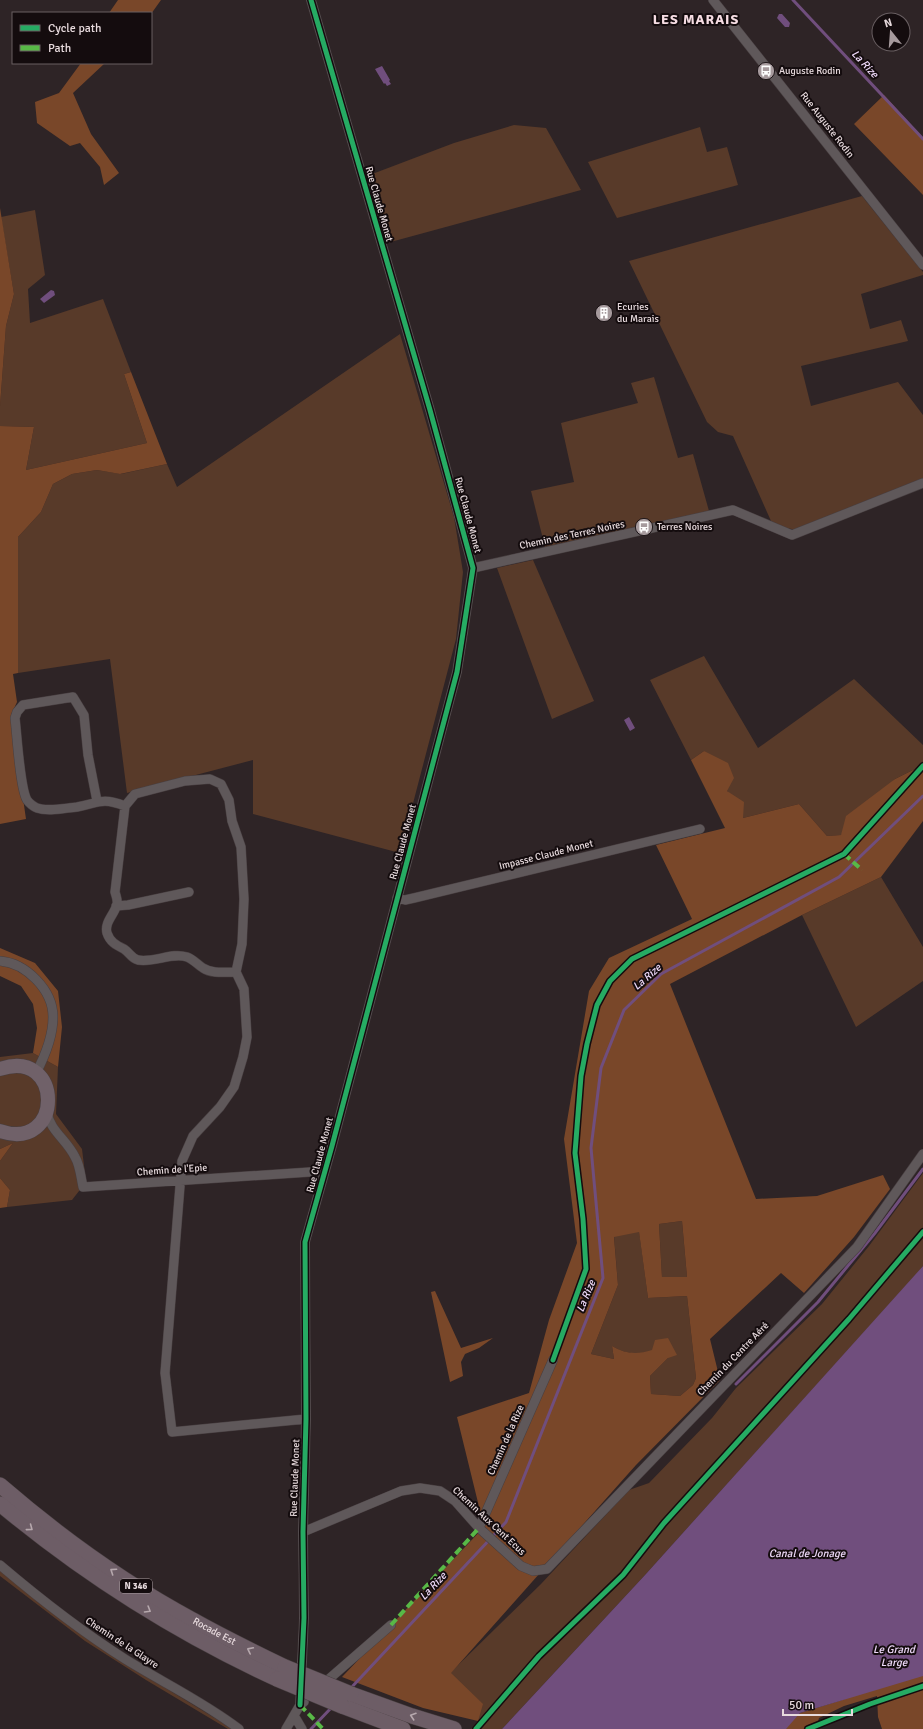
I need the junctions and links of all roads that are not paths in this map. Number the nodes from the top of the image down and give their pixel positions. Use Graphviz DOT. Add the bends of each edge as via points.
graph roads {
  1 [pos="311,0"];
  2 [pos="713,0"];
  3 [pos="923,265"];
  4 [pos="923,483"];
  5 [pos="473,568"];
  6 [pos="97,801"];
  7 [pos="125,806"];
  8 [pos="700,829"];
  9 [pos="189,892"];
  10 [pos="397,898"];
  11 [pos="116,906"];
  12 [pos="0,961"];
  13 [pos="236,972"];
  14 [pos="0,1069"];
  15 [pos="36,1073"];
  16 [pos="47,1112"];
  17 [pos="35,1127"];
  18 [pos="57,1134"];
  19 [pos="3,1135"];
  20 [pos="923,1154"];
  21 [pos="325,1171"];
  22 [pos="180,1181"];
  23 [pos="553,1360"];
  24 [pos="306,1419"];
  25 [pos="0,1485"];
  26 [pos="0,1504"];
  27 [pos="481,1530"];
  28 [pos="303,1532"];
  29 [pos="0,1565"];
  30 [pos="547,1569"];
  31 [pos="391,1625"];
  32 [pos="281,1673"];
  33 [pos="300,1705"];
  34 [pos="295,1717"];
  35 [pos="452,1728"];
  36 [pos="239,1729"];
  37 [pos="286,1729"];
  38 [pos="302,1729"];
  39 [pos="403,1729"];
  1 -- 5 [label="street, Rue Claude Monet"];
  2 -- 3 [label="street, Rue Auguste Rodin"];
  4 -- 5 [label="street, Chemin des Terres Noires" via="792,535 733,510"];
  5 -- 10 [label="street, Rue Claude Monet" via="457,672"];
  6 -- 6 [label="street" via="50,810 37,808 28,801 15,718 23,705 73,697 84,715"];
  6 -- 7 [label="street" via="112,801"];
  7 -- 11 [label="street" via="115,892"];
  7 -- 13 [label="street" via="135,794 185,781 210,779 221,784 229,800 232,821 241,847 244,899 242,944"];
  8 -- 10 [label="street, Impasse Claude Monet" via="414,898"];
  9 -- 11 [label="street"];
  10 -- 21 [label="street, Rue Claude Monet"];
  11 -- 13 [label="street" via="108,920 106,931 113,943 127,951 130,957 157,960 187,957 204,969"];
  12 -- 15 [label="street" via="27,971 39,981 48,996 54,1016 51,1039"];
  13 -- 22 [label="street" via="244,989 247,1037 243,1057 234,1087 220,1107 193,1136 182,1161"];
  14 -- 15 [label="main road" via="19,1066"];
  15 -- 16 [label="main road" via="44,1081 48,1091"];
  16 -- 17 [label="main road"];
  16 -- 18 [label="street, Chemin de l'Epie" via="48,1120"];
  17 -- 18 [label="street, Chemin de l'Epie"];
  17 -- 19 [label="main road" via="19,1134"];
  18 -- 22 [label="street, Chemin de l'Epie" via="66,1141 77,1158 83,1188"];
  20 -- 30 [label="street, Chemin du Centre Aéré" via="857,1247"];
  21 -- 22 [label="street, Chemin de l'Epie"];
  21 -- 24 [label="street, Rue Claude Monet" via="305,1242"];
  22 -- 24 [label="street" via="165,1373 172,1432"];
  23 -- 27 [label="street, Chemin de la Rize"];
  24 -- 28 [label="street, Rue Claude Monet"];
  32 -- 25 [label="highway, Rocade Est / N 346, one-way" via="142,1590 90,1555"];
  26 -- 32 [label="highway, Rocade Est / N 346, one-way" via="82,1567 185,1633"];
  27 -- 28 [label="street, Chemin Aux Cent Ecus" via="455,1501 440,1491 420,1488 401,1491"];
  27 -- 30 [label="street, Chemin Aux Cent Ecus" via="521,1566 534,1571"];
  28 -- 33 [label="street, Rue Claude Monet" via="304,1618"];
  29 -- 36 [label="street, Chemin de la Glayre" via="84,1632"];
  31 -- 33 [label="street"];
  35 -- 32 [label="highway, Rocade Est / N 346, one-way, bridge"];
  32 -- 39 [label="highway, Rocade Est / N 346, bridge" via="342,1706"];
  33 -- 34 [label="street"];
  34 -- 37 [label="street"];
  34 -- 38 [label="street"];
}
